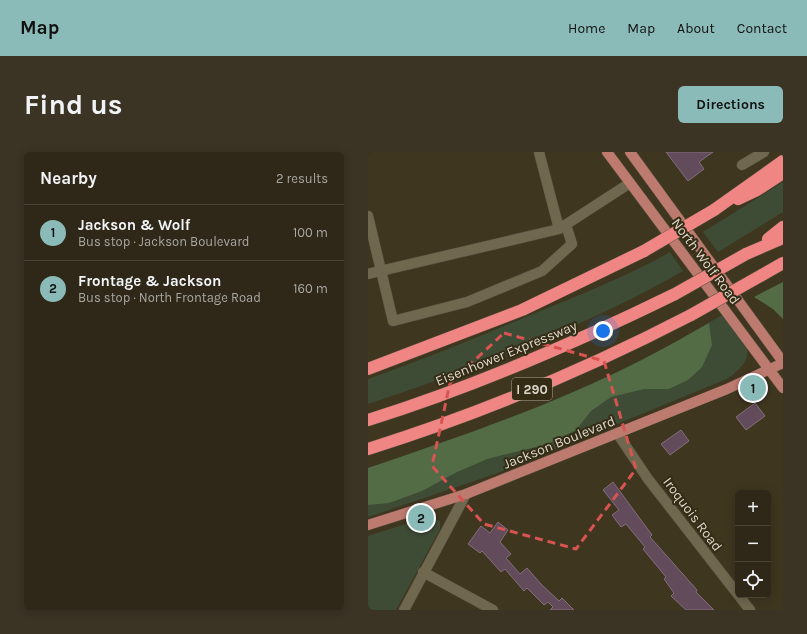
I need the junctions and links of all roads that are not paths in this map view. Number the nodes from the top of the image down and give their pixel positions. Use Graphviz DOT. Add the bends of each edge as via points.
graph roads {
  1 [pos="539,152"];
  2 [pos="607,152"];
  3 [pos="630,152"];
  4 [pos="764,152"];
  5 [pos="783,161"];
  6 [pos="742,165"];
  7 [pos="783,173"];
  8 [pos="630,183"];
  9 [pos="714,210"];
  10 [pos="368,216"];
  11 [pos="562,227"];
  12 [pos="783,227"];
  13 [pos="783,238"];
  14 [pos="758,248"];
  15 [pos="783,262"];
  16 [pos="381,271"];
  17 [pos="368,274"];
  18 [pos="783,362"];
  19 [pos="368,369"];
  20 [pos="770,369"];
  21 [pos="783,388"];
  22 [pos="368,420"];
  23 [pos="617,433"];
  24 [pos="368,449"];
  25 [pos="466,494"];
  26 [pos="368,525"];
  27 [pos="423,572"];
  28 [pos="404,610"];
  29 [pos="493,610"];
  30 [pos="750,610"];
  1 -- 11 [label="street"];
  2 -- 8 [label="main road, North Wolf Road"];
  3 -- 18 [label="main road, North Wolf Road"];
  4 -- 6 [label="street"];
  5 -- 9 [label="highway"];
  7 -- 9 [label="highway" via="757,190"];
  8 -- 11 [label="street"];
  8 -- 20 [label="main road, North Wolf Road"];
  9 -- 19 [label="highway, bridge" via="644,251 522,310"];
  10 -- 16 [label="street"];
  11 -- 16 [label="street"];
  11 -- 16 [label="street" via="572,244 542,271 467,302 393,321"];
  12 -- 14 [label="highway, I 290"];
  13 -- 14 [label="highway"];
  14 -- 22 [label="highway, Eisenhower Expressway / I 290, bridge" via="674,294 542,356 475,384"];
  15 -- 24 [label="highway, I 290, bridge" via="691,315 570,374 463,417"];
  16 -- 17 [label="street"];
  18 -- 20 [label="main road, Jackson Boulevard"];
  20 -- 21 [label="main road, North Wolf Road"];
  20 -- 23 [label="main road, Jackson Boulevard"];
  23 -- 25 [label="main road, Jackson Boulevard"];
  23 -- 30 [label="street, Iroquois Road" via="648,479"];
  25 -- 26 [label="main road, Jackson Boulevard"];
  25 -- 27 [label="street"];
  27 -- 28 [label="street"];
  27 -- 29 [label="street"];
}
